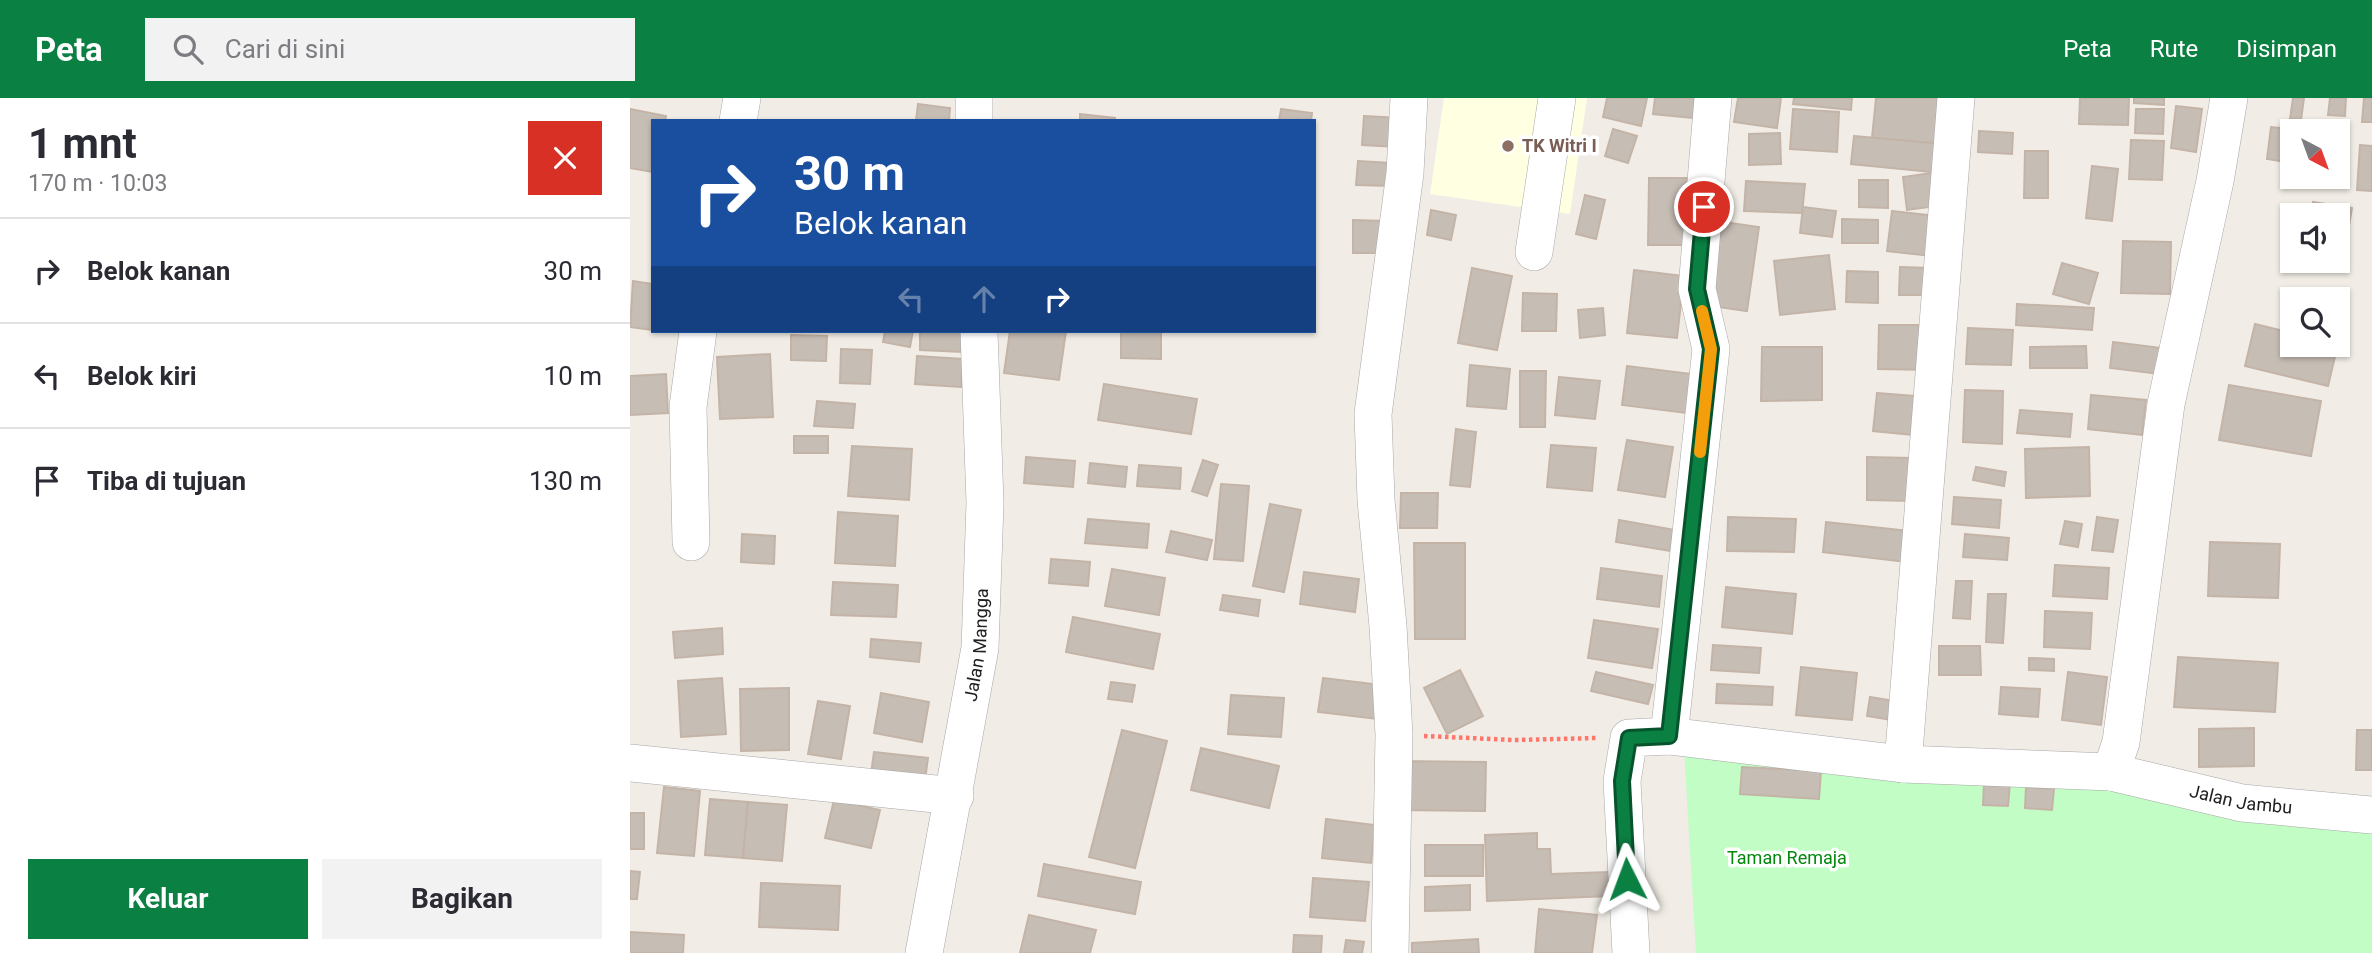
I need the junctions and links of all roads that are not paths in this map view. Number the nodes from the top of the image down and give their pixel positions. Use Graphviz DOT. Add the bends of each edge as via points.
graph roads {
  1 [pos="742,98"];
  2 [pos="974,98"];
  3 [pos="1409,98"];
  4 [pos="1557,98"];
  5 [pos="1713,98"];
  6 [pos="1956,98"];
  7 [pos="2229,98"];
  8 [pos="738,119"];
  9 [pos="974,119"];
  10 [pos="1534,251"];
  11 [pos="698,333"];
  12 [pos="979,333"];
  13 [pos="691,542"];
  14 [pos="1669,736"];
  15 [pos="630,763"];
  16 [pos="1903,764"];
  17 [pos="2111,772"];
  18 [pos="955,796"];
  19 [pos="2372,815"];
  20 [pos="924,953"];
  21 [pos="1390,953"];
  22 [pos="1631,953"];
  1 -- 8 [label="street"];
  2 -- 9 [label="street"];
  3 -- 21 [label="street" via="1405,173 1373,414 1394,735"];
  4 -- 10 [label="street"];
  5 -- 14 [label="street" via="1697,289 1711,349"];
  6 -- 16 [label="street"];
  7 -- 17 [label="street" via="2166,404 2120,742"];
  11 -- 13 [label="street" via="688,407"];
  12 -- 18 [label="street, Jalan Mangga" via="985,503 980,648"];
  14 -- 16 [label="street, Jalan Jambu"];
  14 -- 22 [label="street, Jalan Jambu" via="1629,738 1622,781"];
  15 -- 18 [label="street"];
  16 -- 17 [label="street, Jalan Jambu"];
  17 -- 19 [label="street, Jalan Jambu" via="2242,803"];
  18 -- 20 [label="street, Jalan Mangga"];
}
